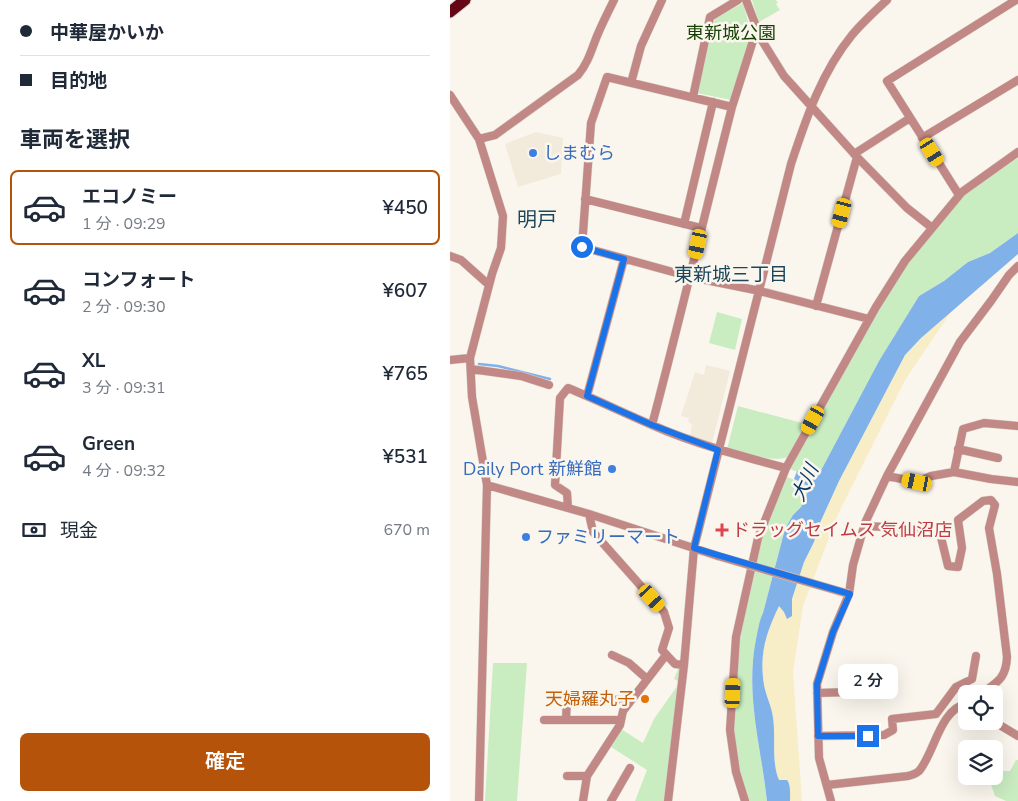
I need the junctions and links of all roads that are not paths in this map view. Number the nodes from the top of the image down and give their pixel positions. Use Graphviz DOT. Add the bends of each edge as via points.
graph roads {
  1 [pos="465,0"];
  2 [pos="614,0"];
  3 [pos="662,0"];
  4 [pos="738,0"];
  5 [pos="746,0"];
  6 [pos="888,0"];
  7 [pos="1016,0"];
  8 [pos="1005,3"];
  9 [pos="450,12"];
  10 [pos="757,28"];
  11 [pos="1018,80"];
  12 [pos="631,83"];
  13 [pos="450,95"];
  14 [pos="693,97"];
  15 [pos="713,102"];
  16 [pos="811,105"];
  17 [pos="732,106"];
  18 [pos="910,118"];
  19 [pos="922,138"];
  20 [pos="479,139"];
  21 [pos="1018,152"];
  22 [pos="856,155"];
  23 [pos="959,195"];
  24 [pos="585,199"];
  25 [pos="684,224"];
  26 [pos="931,227"];
  27 [pos="701,228"];
  28 [pos="450,256"];
  29 [pos="624,259"];
  30 [pos="1018,266"];
  31 [pos="691,277"];
  32 [pos="489,285"];
  33 [pos="760,291"];
  34 [pos="816,306"];
  35 [pos="869,319"];
  36 [pos="470,358"];
  37 [pos="450,360"];
  38 [pos="471,368"];
  39 [pos="550,385"];
  40 [pos="587,396"];
  41 [pos="652,425"];
  42 [pos="1018,426"];
  43 [pos="958,449"];
  44 [pos="718,450"];
  45 [pos="998,458"];
  46 [pos="786,468"];
  47 [pos="954,472"];
  48 [pos="887,476"];
  49 [pos="1018,482"];
  50 [pos="487,485"];
  51 [pos="568,508"];
  52 [pos="589,514"];
  53 [pos="864,526"];
  54 [pos="694,548"];
  55 [pos="850,594"];
  56 [pos="612,655"];
  57 [pos="666,655"];
  58 [pos="976,656"];
  59 [pos="684,665"];
  60 [pos="647,679"];
  61 [pos="992,685"];
  62 [pos="851,692"];
  63 [pos="817,693"];
  64 [pos="629,702"];
  65 [pos="958,706"];
  66 [pos="544,720"];
  67 [pos="566,720"];
  68 [pos="621,720"];
  69 [pos="1003,727"];
  70 [pos="818,736"];
  71 [pos="1018,736"];
  72 [pos="630,768"];
  73 [pos="567,776"];
  74 [pos="587,776"];
  75 [pos="827,785"];
  76 [pos="479,801"];
  77 [pos="583,801"];
  78 [pos="611,801"];
  79 [pos="668,801"];
  80 [pos="745,801"];
  81 [pos="830,801"];
  1 -- 9 [label="highway"];
  2 -- 20 [label="street" via="590,57 578,75 495,135"];
  3 -- 12 [label="street" via="641,46"];
  4 -- 14 [label="street" via="710,17"];
  5 -- 10 [label="street"];
  6 -- 16 [label="street" via="852,35"];
  7 -- 8 [label="street"];
  8 -- 18 [label="street" via="887,81"];
  10 -- 16 [label="street" via="784,76"];
  10 -- 17 [label="street"];
  11 -- 19 [label="street"];
  12 -- 14 [label="street"];
  12 -- 24 [label="street" via="607,77 591,123"];
  13 -- 20 [label="street"];
  14 -- 15 [label="street"];
  15 -- 17 [label="street"];
  15 -- 25 [label="street"];
  16 -- 22 [label="street"];
  16 -- 33 [label="street" via="790,164"];
  17 -- 27 [label="street"];
  18 -- 19 [label="street"];
  18 -- 22 [label="street"];
  19 -- 23 [label="street"];
  20 -- 32 [label="street" via="503,216 500,248"];
  21 -- 23 [label="street"];
  22 -- 26 [label="street" via="907,208"];
  22 -- 34 [label="street"];
  23 -- 26 [label="street"];
  24 -- 25 [label="street"];
  24 -- 29 [label="street" via="582,247"];
  25 -- 27 [label="street"];
  26 -- 35 [label="street" via="905,261"];
  27 -- 31 [label="street"];
  28 -- 32 [label="street" via="461,260"];
  29 -- 31 [label="street"];
  29 -- 40 [label="street"];
  30 -- 48 [label="street" via="960,342"];
  31 -- 33 [label="street"];
  31 -- 41 [label="street"];
  32 -- 36 [label="street"];
  33 -- 34 [label="street"];
  33 -- 44 [label="street"];
  34 -- 35 [label="street"];
  35 -- 46 [label="street"];
  36 -- 37 [label="street"];
  36 -- 38 [label="street"];
  38 -- 39 [label="street" via="521,376"];
  38 -- 50 [label="street" via="472,397"];
  40 -- 41 [label="street"];
  40 -- 51 [label="street" via="568,388 560,398 555,485 566,493"];
  41 -- 44 [label="street"];
  42 -- 43 [label="street" via="984,423 963,429"];
  43 -- 45 [label="street"];
  43 -- 47 [label="street"];
  44 -- 46 [label="street"];
  44 -- 54 [label="street"];
  46 -- 80 [label="street" via="758,538 736,637 730,730 736,772"];
  47 -- 48 [label="street" via="917,482"];
  47 -- 49 [label="street"];
  48 -- 53 [label="street"];
  50 -- 51 [label="street"];
  50 -- 76 [label="street"];
  51 -- 52 [label="street"];
  52 -- 54 [label="street"];
  52 -- 57 [label="street" via="593,532 664,612 669,628 662,650"];
  53 -- 55 [label="street" via="853,565"];
  53 -- 61 [label="street" via="929,529 940,533 948,566 958,566 962,548 958,520 983,501 992,500 995,505 989,528 1007,657 1002,677"];
  54 -- 55 [label="street, bridge"];
  54 -- 59 [label="street"];
  55 -- 63 [label="street" via="833,632"];
  56 -- 60 [label="street" via="630,663"];
  57 -- 59 [label="street" via="675,664"];
  57 -- 60 [label="street"];
  58 -- 70 [label="street" via="972,680 956,687 936,714 892,719 893,730 884,736"];
  59 -- 79 [label="street"];
  60 -- 64 [label="street"];
  62 -- 63 [label="street"];
  63 -- 70 [label="street"];
  64 -- 67 [label="street" via="567,698"];
  64 -- 68 [label="street" via="622,711"];
  65 -- 75 [label="street" via="941,726 918,772 908,776"];
  66 -- 67 [label="street"];
  67 -- 68 [label="street"];
  68 -- 74 [label="street"];
  69 -- 71 [label="street"];
  70 -- 75 [label="street" via="818,758"];
  72 -- 78 [label="street"];
  73 -- 74 [label="street"];
  74 -- 77 [label="street"];
  75 -- 81 [label="street"];
}
